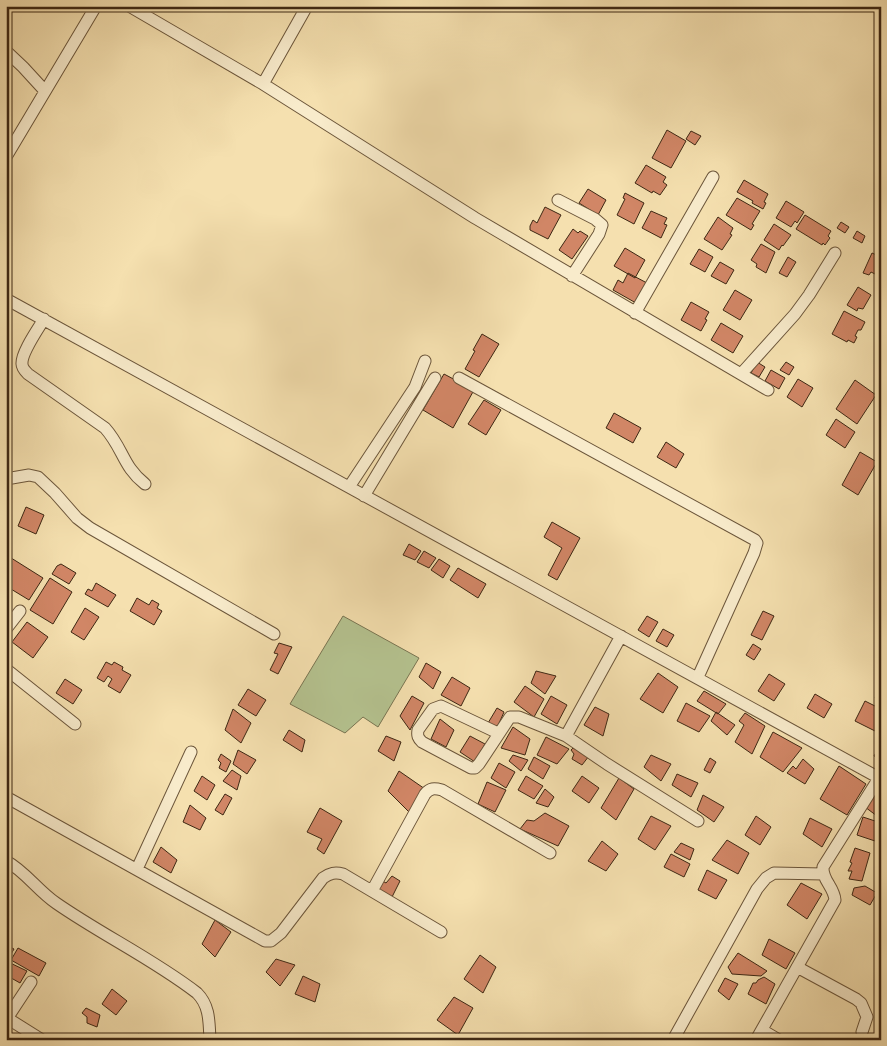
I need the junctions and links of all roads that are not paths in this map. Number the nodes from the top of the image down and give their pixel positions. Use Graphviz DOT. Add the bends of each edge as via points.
graph roads {
  1 [pos="96,6"];
  2 [pos="129,6"];
  3 [pos="307,6"];
  4 [pos="6,51"];
  5 [pos="263,84"];
  6 [pos="45,91"];
  7 [pos="6,157"];
  8 [pos="713,177"];
  9 [pos="558,200"];
  10 [pos="835,253"];
  11 [pos="572,276"];
  12 [pos="6,299"];
  13 [pos="635,313"];
  14 [pos="44,319"];
  15 [pos="425,361"];
  16 [pos="741,374"];
  17 [pos="435,378"];
  18 [pos="459,378"];
  19 [pos="768,390"];
  20 [pos="6,479"];
  21 [pos="145,484"];
  22 [pos="349,487"];
  23 [pos="364,496"];
  24 [pos="20,611"];
  25 [pos="6,630"];
  26 [pos="274,634"];
  27 [pos="621,636"];
  28 [pos="6,669"];
  29 [pos="698,677"];
  30 [pos="75,724"];
  31 [pos="498,733"];
  32 [pos="566,736"];
  33 [pos="191,752"];
  34 [pos="880,778"];
  35 [pos="6,797"];
  36 [pos="698,821"];
  37 [pos="550,853"];
  38 [pos="6,862"];
  39 [pos="136,869"];
  40 [pos="823,874"];
  41 [pos="372,891"];
  42 [pos="441,932"];
  43 [pos="797,967"];
  44 [pos="31,982"];
  45 [pos="7,1019"];
  46 [pos="862,1032"];
  47 [pos="759,1035"];
  48 [pos="42,1040"];
  49 [pos="210,1040"];
  50 [pos="673,1040"];
  51 [pos="778,1040"];
  1 -- 6 [label="street"];
  2 -- 5 [label="street"];
  3 -- 5 [label="street"];
  4 -- 6 [label="street"];
  5 -- 11 [label="street"];
  6 -- 7 [label="street"];
  8 -- 13 [label="street"];
  9 -- 11 [label="street" via="602,225"];
  10 -- 16 [label="street" via="810,295"];
  11 -- 13 [label="street"];
  12 -- 14 [label="street"];
  13 -- 16 [label="street"];
  14 -- 21 [label="street" via="21,361 23,368 105,428 114,438 131,471"];
  14 -- 22 [label="street"];
  15 -- 22 [label="street" via="415,387"];
  16 -- 19 [label="street"];
  17 -- 23 [label="street"];
  18 -- 29 [label="street" via="755,540 754,553"];
  20 -- 26 [label="street" via="38,476 90,528"];
  22 -- 23 [label="street"];
  23 -- 27 [label="street"];
  24 -- 25 [label="street"];
  27 -- 29 [label="street"];
  27 -- 32 [label="street"];
  28 -- 30 [label="street"];
  29 -- 34 [label="street"];
  31 -- 31 [label="street" via="479,764 471,768 422,742 418,730 433,709 441,706"];
  31 -- 32 [label="street" via="514,716"];
  32 -- 36 [label="street"];
  33 -- 39 [label="street"];
  34 -- 40 [label="street" via="828,858"];
  35 -- 39 [label="street"];
  37 -- 41 [label="street" via="442,790 432,788 425,794"];
  38 -- 49 [label="street" via="54,902 197,993 209,1013"];
  39 -- 41 [label="street" via="265,941 271,941 281,933 330,873 343,874"];
  40 -- 43 [label="street" via="835,900"];
  40 -- 50 [label="street" via="774,873 766,878"];
  41 -- 42 [label="street"];
  43 -- 46 [label="street" via="861,1003 867,1017"];
  43 -- 47 [label="street"];
  44 -- 45 [label="street"];
  45 -- 48 [label="street"];
  47 -- 51 [label="street"];
}
